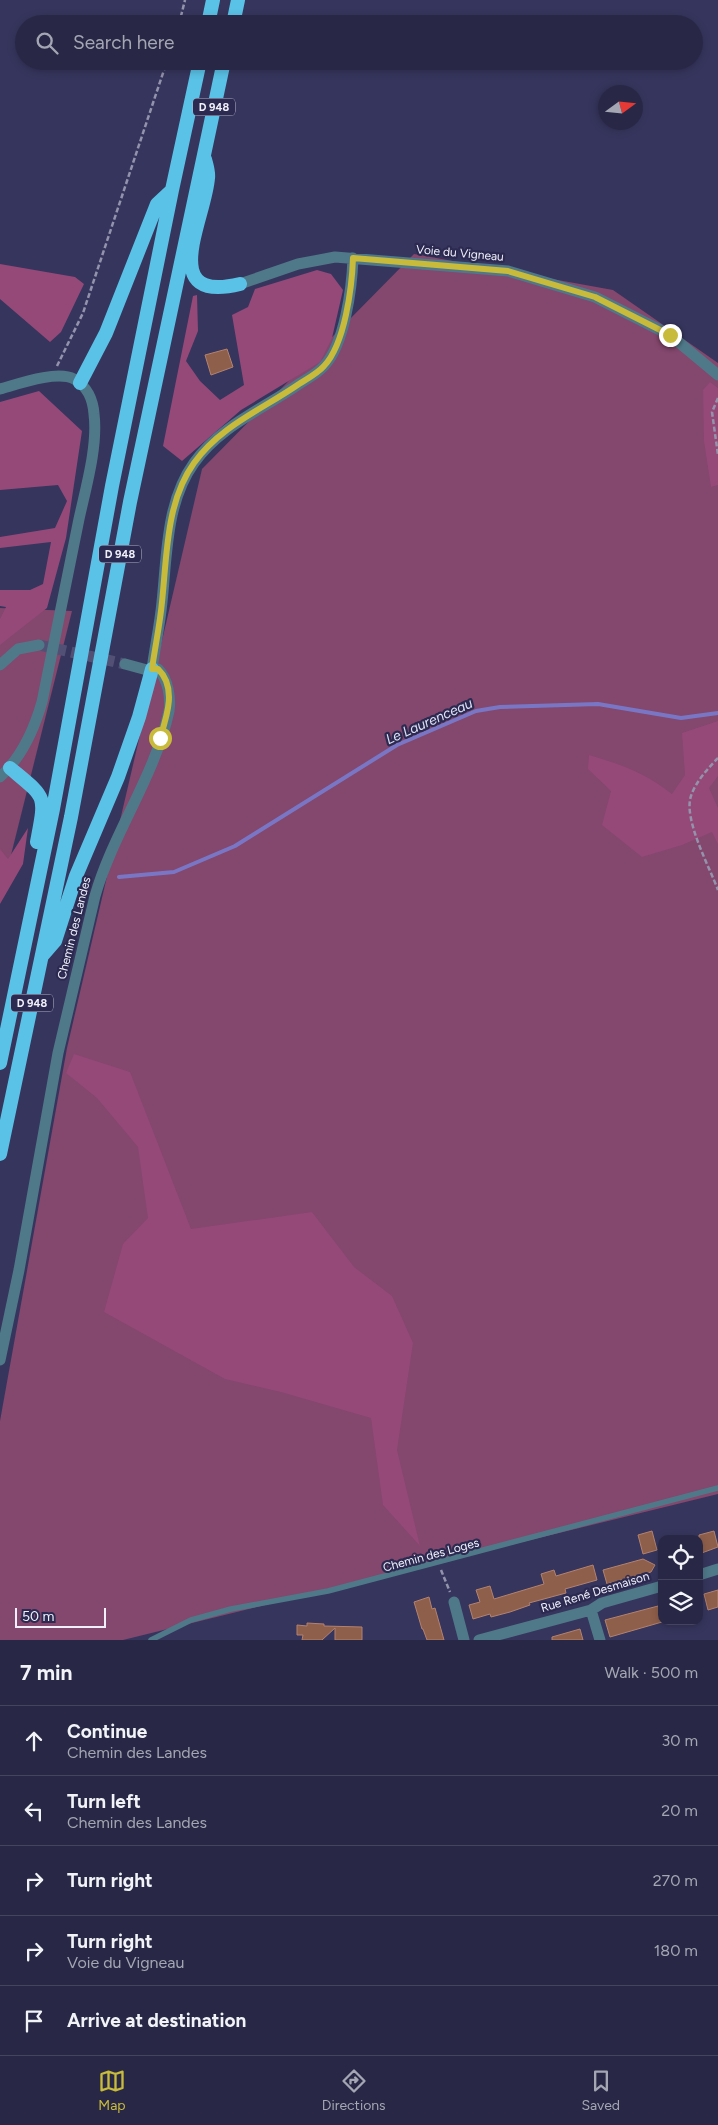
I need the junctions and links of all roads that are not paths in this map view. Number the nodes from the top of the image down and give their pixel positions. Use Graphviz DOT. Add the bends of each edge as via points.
graph roads {
  1 [pos="213,0"];
  2 [pos="238,0"];
  3 [pos="210,15"];
  4 [pos="235,15"];
  5 [pos="198,70"];
  6 [pos="222,70"];
  7 [pos="204,153"];
  8 [pos="172,190"];
  9 [pos="353,258"];
  10 [pos="240,284"];
  11 [pos="718,375"];
  12 [pos="80,383"];
  13 [pos="0,389"];
  14 [pos="39,645"];
  15 [pos="126,664"];
  16 [pos="0,665"];
  17 [pos="152,669"];
  18 [pos="5,772"];
  19 [pos="36,892"];
  20 [pos="42,956"];
  21 [pos="0,1063"];
  22 [pos="0,1154"];
  23 [pos="0,1360"];
  24 [pos="718,1488"];
  25 [pos="718,1569"];
  26 [pos="703,1574"];
  27 [pos="658,1587"];
  28 [pos="454,1602"];
  29 [pos="591,1610"];
  30 [pos="151,1640"];
  31 [pos="464,1640"];
  32 [pos="479,1640"];
  33 [pos="600,1640"];
  1 -- 3 [label="highway"];
  2 -- 4 [label="highway"];
  5 -- 8 [label="highway, D 948"];
  6 -- 7 [label="highway, D 948"];
  7 -- 10 [label="highway" via="209,176 191,257 191,272 198,282 213,287"];
  7 -- 20 [label="highway, D 948" via="130,502"];
  8 -- 12 [label="highway" via="157,204 106,332"];
  8 -- 19 [label="highway, D 948" via="112,486"];
  9 -- 10 [label="street, Voie du Vigneau" via="298,264"];
  9 -- 11 [label="street, Voie du Vigneau" via="508,271 595,297 670,335"];
  9 -- 17 [label="street" via="343,326 324,367 232,425 193,463 177,496 169,530"];
  12 -- 13 [label="street" via="73,378 56,377"];
  12 -- 18 [label="street" via="89,394 94,415 89,471 42,702 30,736"];
  14 -- 16 [label="street" via="18,649"];
  15 -- 17 [label="street"];
  17 -- 20 [label="highway" via="118,777 76,876 55,942"];
  17 -- 23 [label="street, Chemin des Landes" via="163,673 169,690 169,710 154,755 95,896 58,1052"];
  18 -- 19 [label="highway" via="39,792 42,799 32,869"];
  19 -- 21 [label="highway, D 948"];
  20 -- 22 [label="highway, D 948"];
  24 -- 30 [label="lane, Chemin des Loges" via="439,1564 328,1591 231,1609 191,1620"];
  25 -- 26 [label="street"];
  27 -- 29 [label="street, Rue René Desmaison" via="602,1603"];
  28 -- 31 [label="street"];
  29 -- 32 [label="street, Rue René Desmaison"];
  29 -- 33 [label="street"];
}
